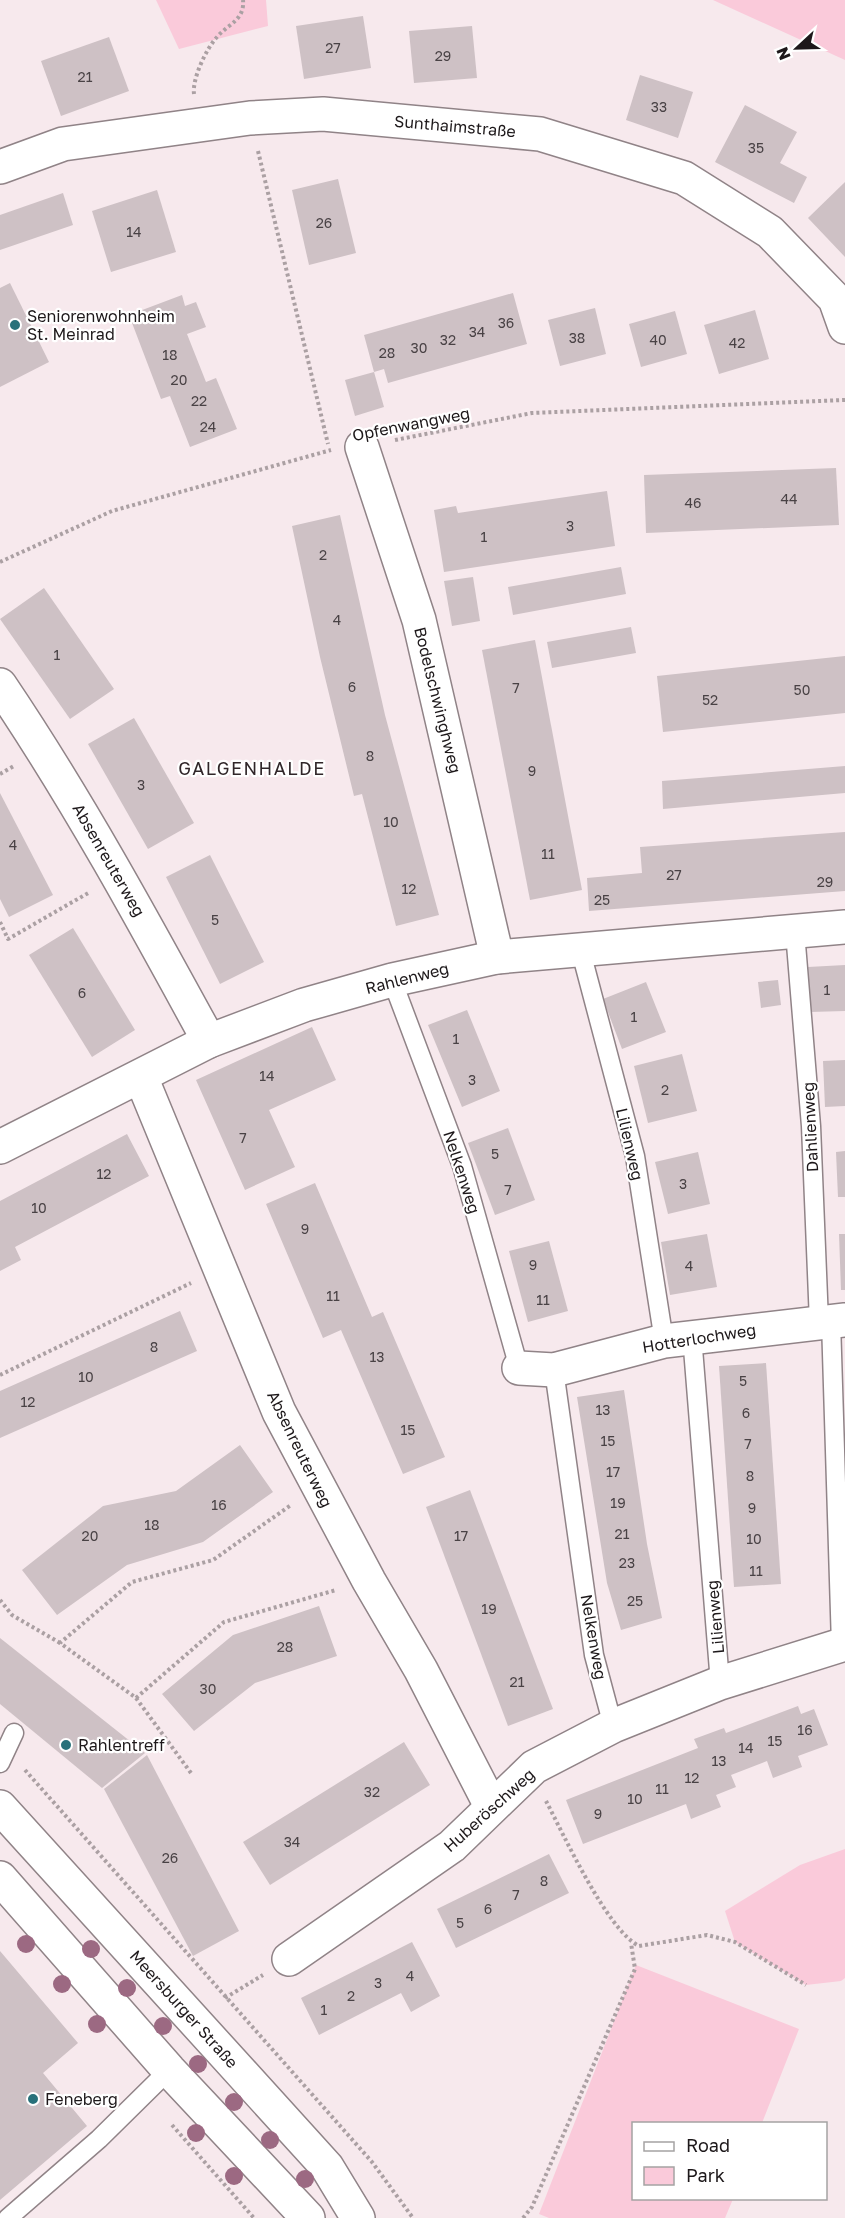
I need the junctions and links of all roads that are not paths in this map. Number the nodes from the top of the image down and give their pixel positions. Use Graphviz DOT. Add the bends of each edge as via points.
graph roads {
  1 [pos="0,167"];
  2 [pos="845,327"];
  3 [pos="362,447"];
  4 [pos="0,685"];
  5 [pos="845,927"];
  6 [pos="795,932"];
  7 [pos="580,952"];
  8 [pos="497,957"];
  9 [pos="392,980"];
  10 [pos="209,1041"];
  11 [pos="141,1077"];
  12 [pos="0,1147"];
  13 [pos="832,1321"];
  14 [pos="678,1339"];
  15 [pos="519,1368"];
  16 [pos="554,1370"];
  17 [pos="843,1645"];
  18 [pos="720,1683"];
  19 [pos="613,1726"];
  20 [pos="491,1806"];
  21 [pos="0,1807"];
  22 [pos="0,1878"];
  23 [pos="289,1959"];
  24 [pos="169,2070"];
  25 [pos="8,2218"];
  26 [pos="308,2218"];
  27 [pos="358,2218"];
  1 -- 2 [label="street, Sunthaimstraße" via="63,144 250,118 323,114 540,134 684,178 770,232 835,299"];
  3 -- 8 [label="street, Bodelschwinghweg" via="418,620"];
  4 -- 10 [label="street, Absenreuterweg" via="119,875"];
  5 -- 6 [label="street, Rahlenweg"];
  6 -- 7 [label="street, Rahlenweg"];
  6 -- 13 [label="lane, Dahlienweg"];
  7 -- 8 [label="street, Rahlenweg"];
  7 -- 14 [label="lane, Lilienweg" via="635,1156"];
  8 -- 9 [label="street, Rahlenweg"];
  9 -- 10 [label="street, Rahlenweg" via="304,1005"];
  9 -- 15 [label="lane, Nelkenweg" via="462,1166"];
  10 -- 11 [label="street, Rahlenweg"];
  11 -- 12 [label="street, Rahlenweg"];
  11 -- 20 [label="street, Absenreuterweg" via="279,1412"];
  13 -- 14 [label="street, Hotterlochweg"];
  13 -- 17 [label="lane, Dahlienweg"];
  14 -- 16 [label="street, Hotterlochweg"];
  14 -- 18 [label="lane, Lilienweg"];
  15 -- 16 [label="street, Hotterlochweg"];
  16 -- 19 [label="lane, Nelkenweg" via="594,1655"];
  17 -- 18 [label="street, Huberöschweg"];
  18 -- 19 [label="street, Huberöschweg"];
  19 -- 20 [label="street, Huberöschweg" via="530,1771"];
  20 -- 23 [label="street, Huberöschweg" via="452,1846"];
  21 -- 27 [label="street, Meersburger Straße" via="327,2167"];
  22 -- 24 [label="street"];
  24 -- 25 [label="lane" via="99,2139"];
  24 -- 26 [label="street"];
}
